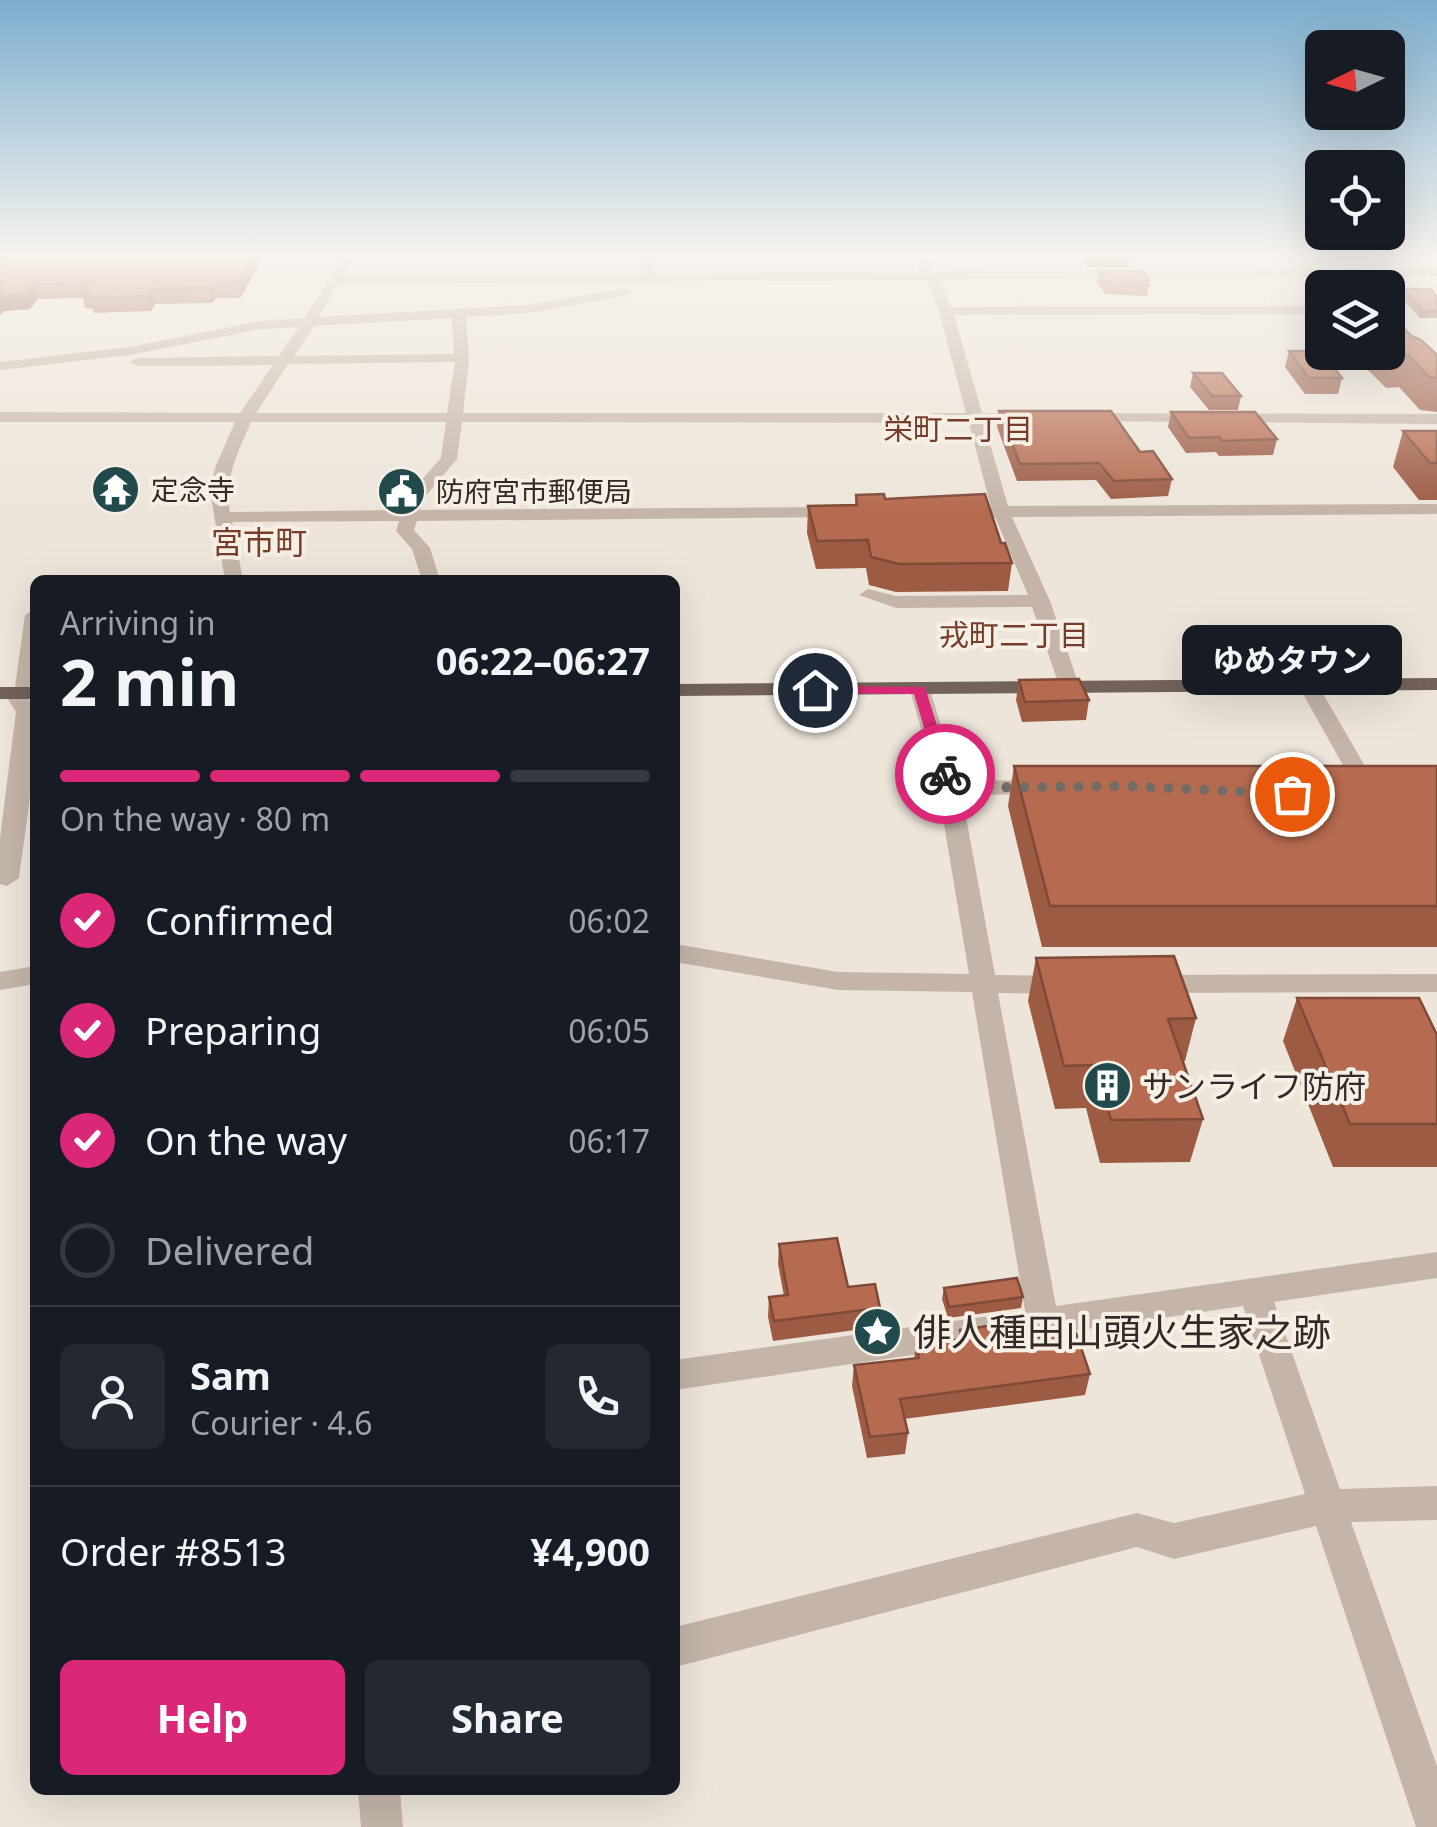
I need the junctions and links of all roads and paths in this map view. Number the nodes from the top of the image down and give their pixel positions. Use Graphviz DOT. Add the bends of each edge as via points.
graph roads {
  1 [pos="182,339"];
  2 [pos="297,339"];
  3 [pos="461,339"];
  4 [pos="954,339"];
  5 [pos="1413,339"];
  6 [pos="284,358"];
  7 [pos="462,358"];
  8 [pos="136,362"];
  9 [pos="1434,363"];
  10 [pos="0,366"];
  11 [pos="0,417"];
  12 [pos="246,417"];
  13 [pos="456,417"];
  14 [pos="978,418"];
  15 [pos="1055,418"];
  16 [pos="1075,418"];
  17 [pos="1437,419"];
  18 [pos="1437,509"];
  19 [pos="1001,511"];
  20 [pos="862,512"];
  21 [pos="942,512"];
  22 [pos="410,515"];
  23 [pos="222,517"];
  24 [pos="233,575"];
  25 [pos="429,575"];
  26 [pos="868,595"];
  27 [pos="1040,601"];
  28 [pos="30,638"];
  29 [pos="1437,684"];
  30 [pos="1308,685"];
  31 [pos="1070,688"];
  32 [pos="680,690"];
  33 [pos="920,690"];
  34 [pos="18,693"];
  35 [pos="1065,787"];
  36 [pos="949,788"];
  37 [pos="1368,792"];
  38 [pos="7,878"];
  39 [pos="680,955"];
  40 [pos="30,976"];
  41 [pos="0,981"];
  42 [pos="1437,983"];
  43 [pos="1083,984"];
  44 [pos="1122,984"];
  45 [pos="985,985"];
  46 [pos="1437,1265"];
  47 [pos="1254,1291"];
  48 [pos="1043,1322"];
  49 [pos="680,1375"];
  50 [pos="1437,1503"];
  51 [pos="1329,1506"];
  52 [pos="680,1647"];
  53 [pos="379,1795"];
  54 [pos="382,1827"];
  55 [pos="1437,1827"];
  1 -- 10 [label="street"];
  2 -- 6 [label="street"];
  3 -- 7 [label="street"];
  4 -- 14 [label="street"];
  5 -- 9 [label="street"];
  6 -- 7 [label="street"];
  6 -- 8 [label="street"];
  6 -- 12 [label="street"];
  7 -- 13 [label="street"];
  11 -- 12 [label="street"];
  12 -- 13 [label="street"];
  12 -- 23 [label="street" via="220,480"];
  13 -- 14 [label="street"];
  13 -- 22 [label="street" via="449,459"];
  14 -- 15 [label="street"];
  14 -- 19 [label="street"];
  16 -- 17 [label="street"];
  18 -- 19 [label="street"];
  19 -- 21 [label="street"];
  19 -- 27 [label="street"];
  20 -- 22 [label="street"];
  22 -- 23 [label="street"];
  22 -- 25 [label="street" via="405,531 421,548"];
  23 -- 24 [label="street"];
  26 -- 27 [label="street" via="907,602"];
  27 -- 31 [label="street"];
  28 -- 34 [label="street"];
  29 -- 30 [label="main road"];
  30 -- 31 [label="main road"];
  30 -- 37 [label="street"];
  31 -- 33 [label="main road"];
  32 -- 33 [label="main road"];
  33 -- 36 [label="street"];
  34 -- 38 [label="street" via="27,712"];
  35 -- 36 [label="street"];
  36 -- 45 [label="street"];
  39 -- 45 [label="street" via="838,982"];
  40 -- 41 [label="street"];
  42 -- 44 [label="street"];
  43 -- 45 [label="street"];
  45 -- 48 [label="street"];
  46 -- 47 [label="street"];
  47 -- 48 [label="street"];
  47 -- 51 [label="street"];
  48 -- 49 [label="street"];
  50 -- 51 [label="street"];
  51 -- 52 [label="street" via="1174,1541 1137,1530"];
  51 -- 55 [label="street"];
  53 -- 54 [label="street"];
}
